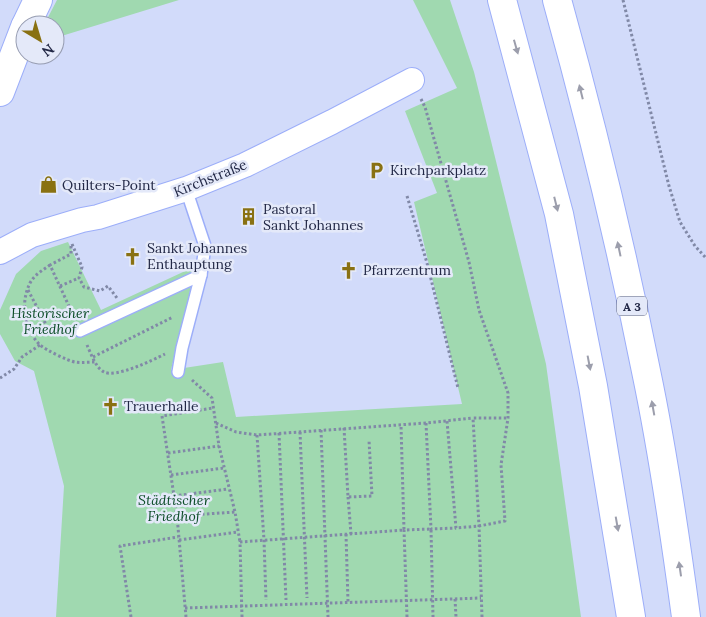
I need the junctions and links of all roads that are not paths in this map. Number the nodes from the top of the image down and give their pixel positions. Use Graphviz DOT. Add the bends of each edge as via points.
graph roads {
  1 [pos="38,0"];
  2 [pos="502,0"];
  3 [pos="557,0"];
  4 [pos="30,15"];
  5 [pos="15,52"];
  6 [pos="412,80"];
  7 [pos="0,92"];
  8 [pos="186,189"];
  9 [pos="0,252"];
  10 [pos="201,275"];
  11 [pos="80,330"];
  12 [pos="178,372"];
  13 [pos="631,617"];
  14 [pos="686,617"];
  1 -- 4 [label="main road"];
  2 -- 13 [label="main road, one-way" via="560,224 593,386"];
  14 -- 3 [label="main road, A 3, one-way" via="646,372 610,206"];
  5 -- 7 [label="main road"];
  6 -- 8 [label="street, Kirchstraße" via="245,164"];
  8 -- 9 [label="street, Kirchstraße" via="32,235"];
  8 -- 10 [label="lane" via="205,246"];
  10 -- 11 [label="lane"];
  10 -- 12 [label="lane"];
}
